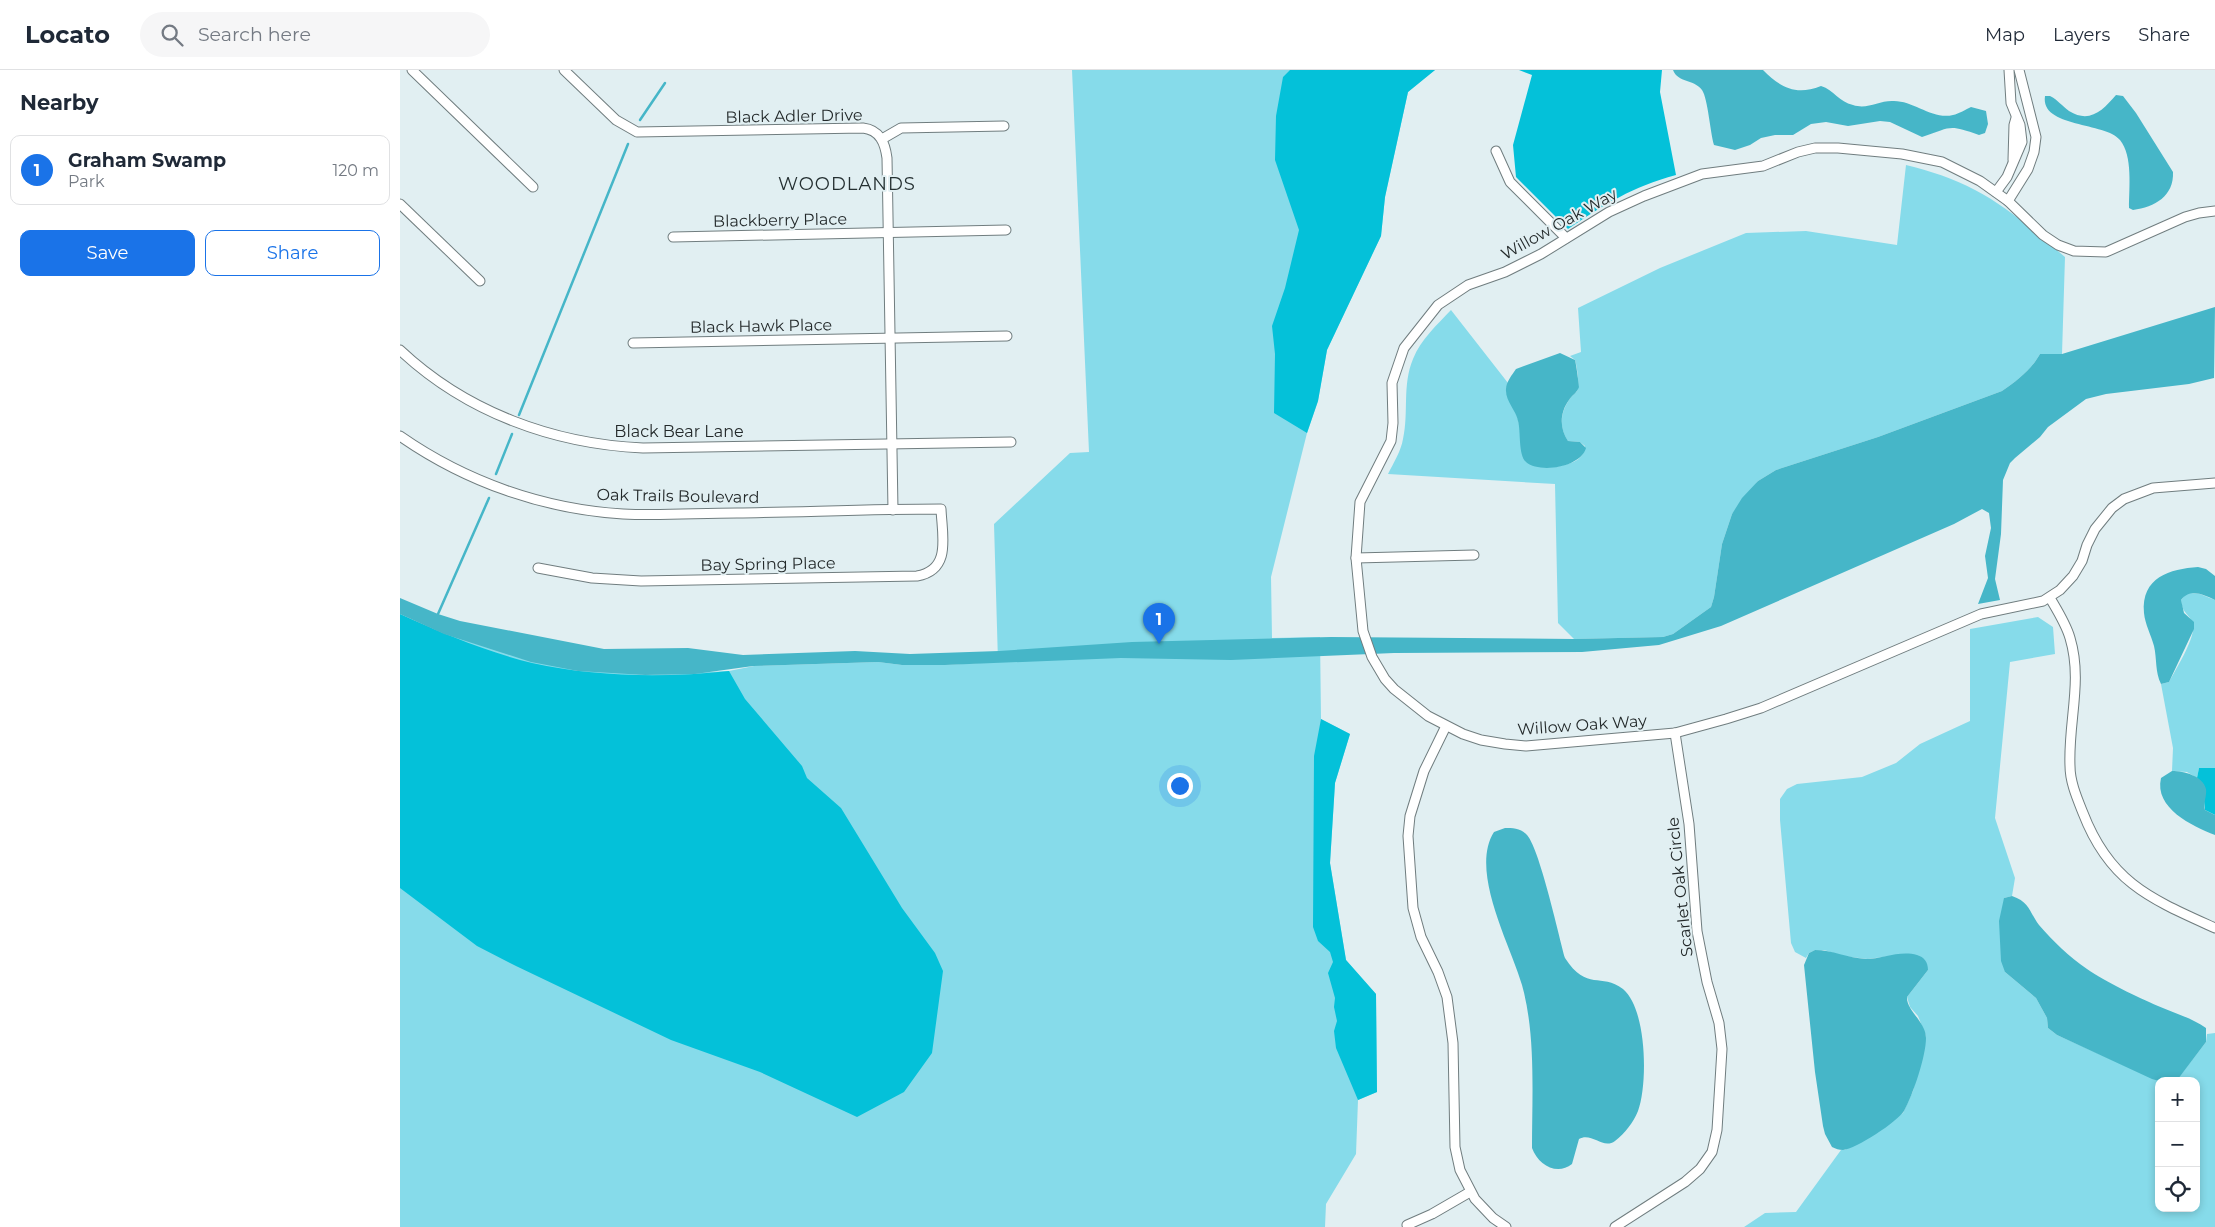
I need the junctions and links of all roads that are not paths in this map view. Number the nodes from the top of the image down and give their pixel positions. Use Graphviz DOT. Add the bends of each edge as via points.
graph roads {
  1 [pos="412,70"];
  2 [pos="564,70"];
  3 [pos="2009,74"];
  4 [pos="2020,74"];
  5 [pos="1004,126"];
  6 [pos="882,138"];
  7 [pos="1496,151"];
  8 [pos="533,187"];
  9 [pos="1996,192"];
  10 [pos="2008,201"];
  11 [pos="400,204"];
  12 [pos="2215,212"];
  13 [pos="1006,230"];
  14 [pos="888,233"];
  15 [pos="673,237"];
  16 [pos="1566,238"];
  17 [pos="480,281"];
  18 [pos="1007,336"];
  19 [pos="890,338"];
  20 [pos="633,343"];
  21 [pos="400,350"];
  22 [pos="400,436"];
  23 [pos="1011,442"];
  24 [pos="892,443"];
  25 [pos="2215,483"];
  26 [pos="941,509"];
  27 [pos="894,510"];
  28 [pos="1474,555"];
  29 [pos="1356,558"];
  30 [pos="538,568"];
  31 [pos="2050,598"];
  32 [pos="1446,726"];
  33 [pos="1675,733"];
  34 [pos="2215,928"];
  35 [pos="1470,1192"];
  36 [pos="1407,1225"];
  37 [pos="1506,1227"];
  38 [pos="1615,1227"];
  1 -- 8 [label="street"];
  2 -- 6 [label="street, Black Adler Drive" via="619,123 637,132 863,128"];
  3 -- 9 [label="street" via="2011,103 2016,118 2013,161"];
  4 -- 10 [label="street" via="2036,137 2028,169"];
  5 -- 6 [label="street" via="904,128"];
  6 -- 14 [label="street, Black Adler Drive" via="886,149"];
  7 -- 16 [label="street" via="1510,182"];
  9 -- 10 [label="street, Willow Oak Way"];
  9 -- 16 [label="street, Willow Oak Way" via="1968,174 1929,158 1815,148 1763,166 1715,171 1687,178 1626,204"];
  10 -- 12 [label="street, Willow Oak Way" via="2058,246 2090,252 2106,252 2186,217"];
  11 -- 17 [label="street"];
  13 -- 14 [label="street, Blackberry Place"];
  14 -- 15 [label="street, Blackberry Place"];
  14 -- 19 [label="street, Black Adler Drive"];
  16 -- 29 [label="street, Willow Oak Way" via="1505,272 1453,294 1429,316 1404,348 1392,383 1391,441 1360,502"];
  18 -- 19 [label="street, Black Hawk Place"];
  19 -- 20 [label="street, Black Hawk Place"];
  19 -- 24 [label="street, Black Adler Drive"];
  21 -- 24 [label="street, Black Bear Lane" via="433,377 477,405 527,427 584,442 643,448"];
  22 -- 27 [label="street, Oak Trails Boulevard" via="494,486 541,501 588,510 644,514"];
  23 -- 24 [label="street, Black Bear Lane"];
  24 -- 27 [label="street, Black Adler Drive"];
  25 -- 31 [label="street, Willow Oak Way" via="2153,488 2124,499 2095,529 2073,576"];
  26 -- 27 [label="street, Oak Trails Boulevard"];
  26 -- 30 [label="street, Bay Spring Place" via="941,559 933,570 917,576 640,581 592,578"];
  28 -- 29 [label="street"];
  29 -- 32 [label="street, Willow Oak Way" via="1362,631 1372,657 1394,689"];
  31 -- 33 [label="street, Willow Oak Way" via="1981,614 1760,708"];
  31 -- 34 [label="street" via="2070,636 2075,657 2077,677 2070,765 2086,821 2105,856 2122,876 2155,901"];
  32 -- 33 [label="street, Willow Oak Way" via="1481,740 1526,746"];
  32 -- 35 [label="street" via="1416,794 1410,816 1409,852 1413,908 1421,938 1447,997 1453,1043 1455,1147 1460,1170"];
  33 -- 38 [label="street, Scarlet Oak Circle" via="1689,824 1697,932 1722,1049 1718,1130 1712,1152 1700,1169"];
  35 -- 36 [label="street"];
  35 -- 37 [label="street" via="1492,1218"];
}
